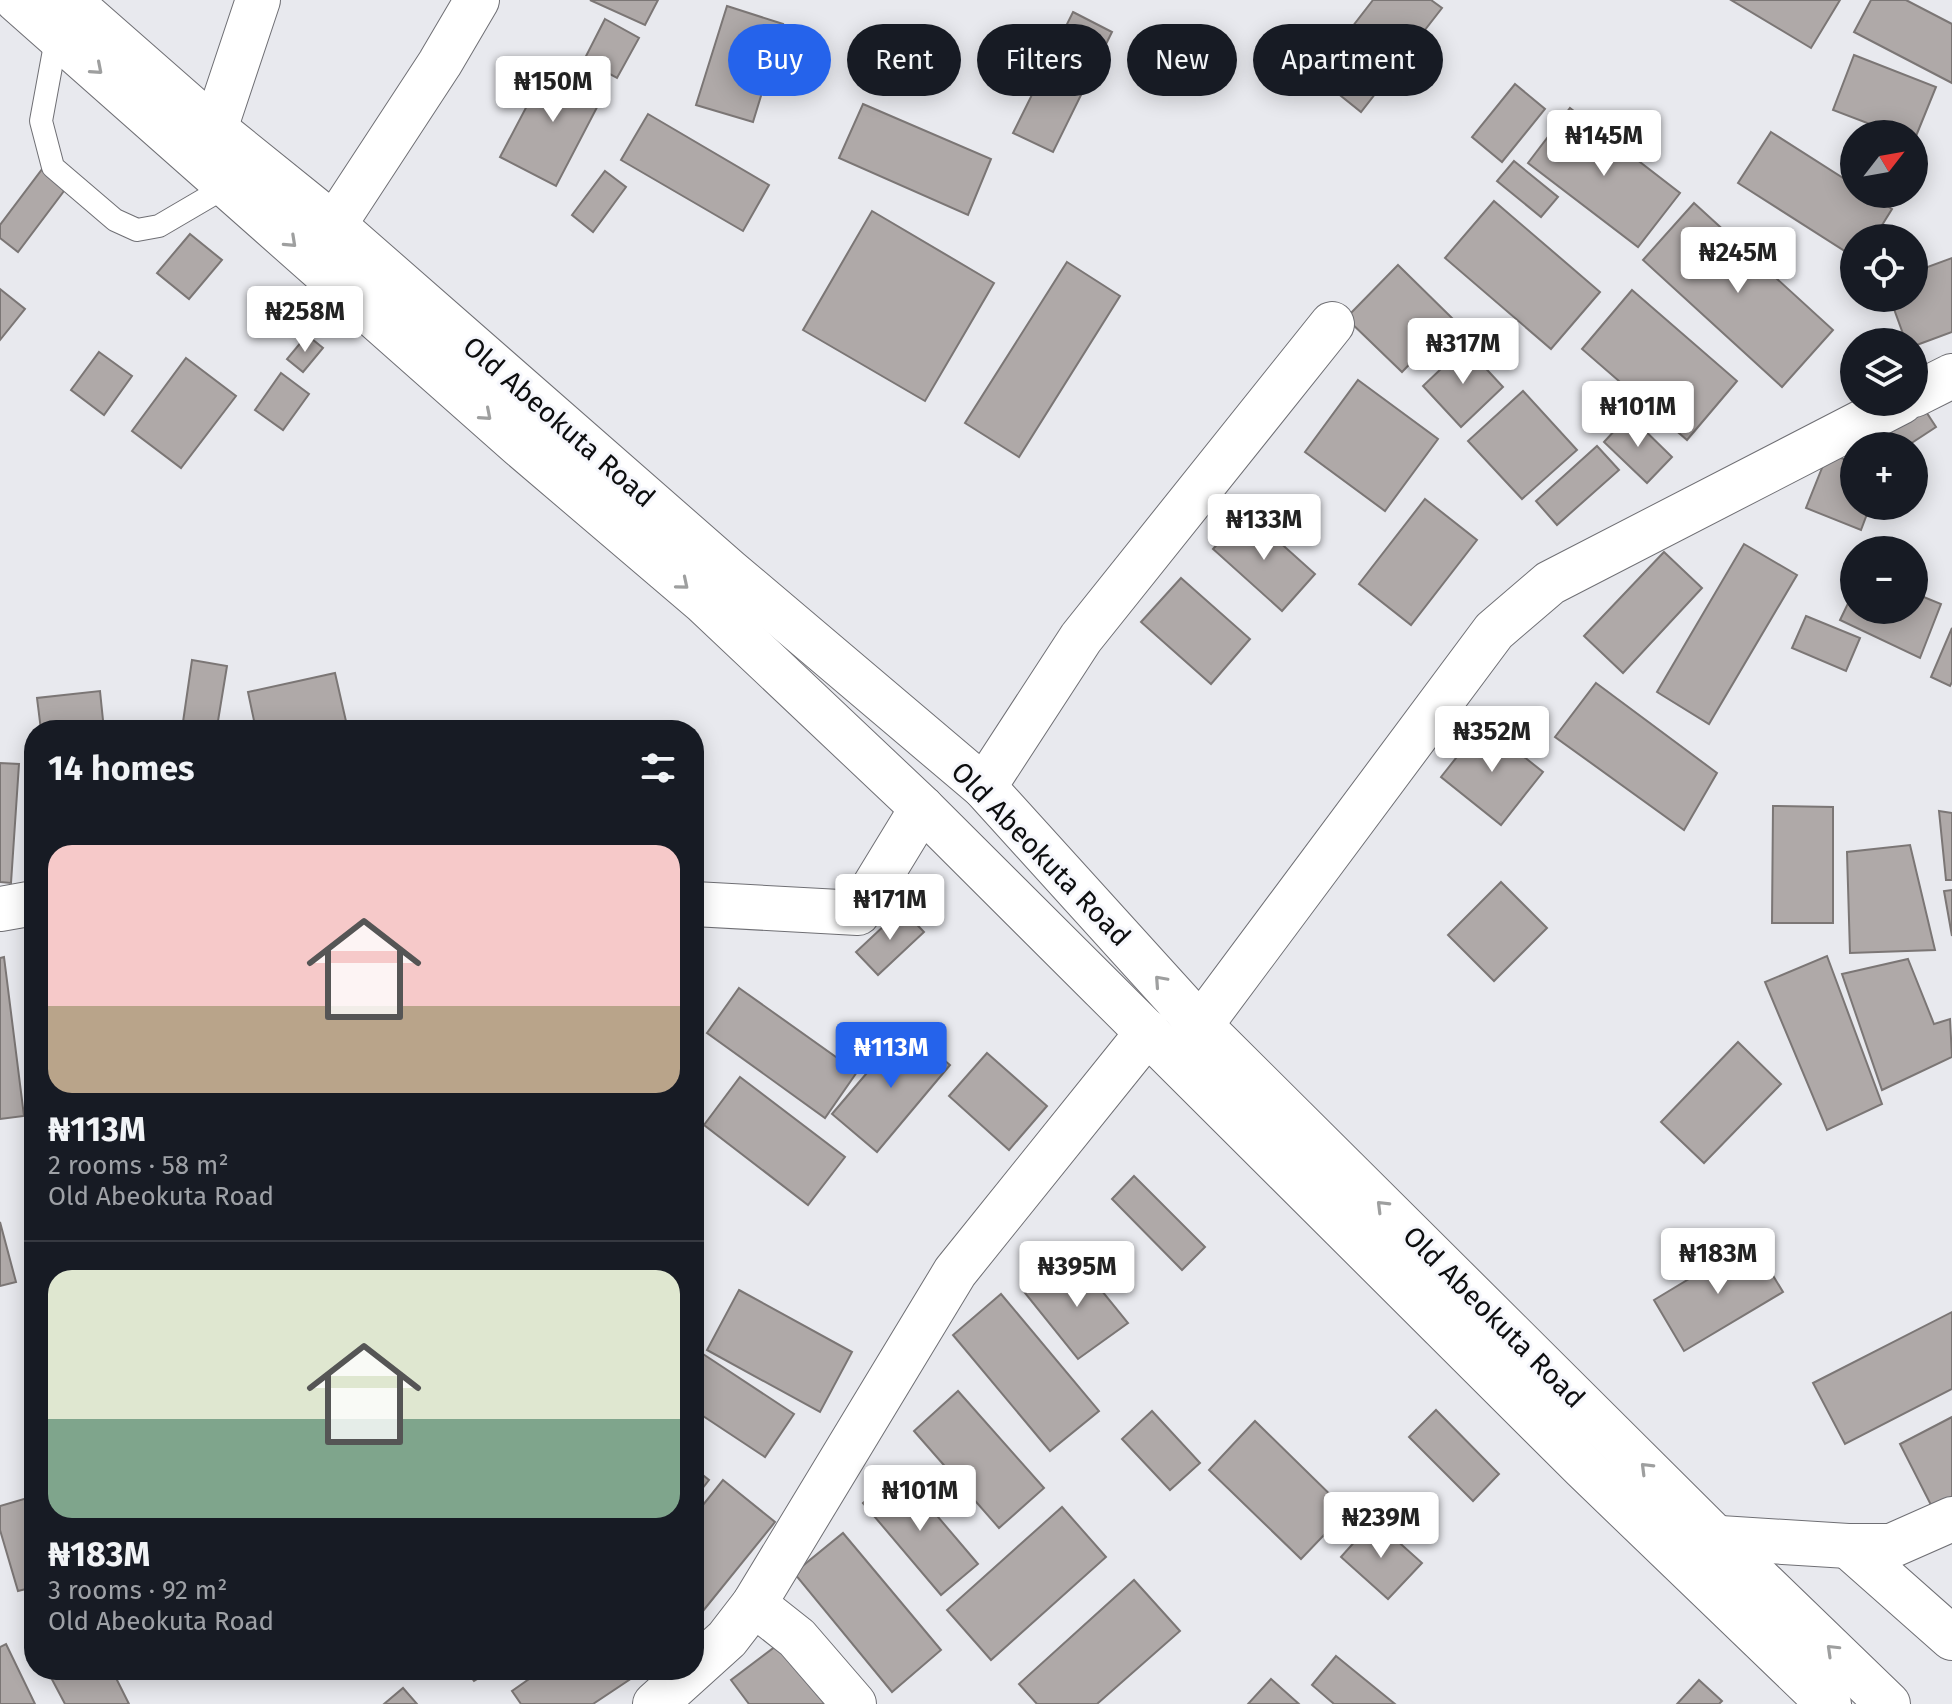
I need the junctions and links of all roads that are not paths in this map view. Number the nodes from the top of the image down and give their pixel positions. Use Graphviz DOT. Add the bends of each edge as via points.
graph roads {
  1 [pos="17,0"];
  2 [pos="258,0"];
  3 [pos="477,0"];
  4 [pos="62,17"];
  5 [pos="215,129"];
  6 [pos="229,185"];
  7 [pos="334,225"];
  8 [pos="1332,324"];
  9 [pos="1952,376"];
  10 [pos="1928,388"];
  11 [pos="1874,416"];
  12 [pos="984,787"];
  13 [pos="922,808"];
  14 [pos="24,905"];
  15 [pos="704,905"];
  16 [pos="0,909"];
  17 [pos="1199,1024"];
  18 [pos="1162,1046"];
  19 [pos="1952,1519"];
  20 [pos="1655,1536"];
  21 [pos="1714,1536"];
  22 [pos="1848,1546"];
  23 [pos="754,1604"];
  24 [pos="1952,1638"];
  25 [pos="704,1661"];
  26 [pos="684,1680"];
  27 [pos="655,1704"];
  28 [pos="854,1704"];
  29 [pos="1829,1704"];
  30 [pos="1888,1704"];
  1 -- 4 [label="main road, Old Abeokuta Road"];
  2 -- 5 [label="main road"];
  3 -- 7 [label="main road"];
  4 -- 5 [label="main road, Old Abeokuta Road"];
  4 -- 6 [label="main road, Old Abeokuta Road, one-way"];
  4 -- 6 [label="lane" via="41,121 53,167 115,220 137,230 159,226"];
  5 -- 7 [label="main road, Old Abeokuta Road"];
  6 -- 13 [label="main road, Old Abeokuta Road, one-way" via="704,602"];
  7 -- 12 [label="main road, Old Abeokuta Road"];
  8 -- 12 [label="main road" via="1081,638"];
  9 -- 10 [label="main road"];
  11 -- 17 [label="main road" via="1550,583 1494,631"];
  17 -- 12 [label="main road, Old Abeokuta Road, one-way"];
  13 -- 15 [label="main road" via="858,913"];
  13 -- 18 [label="main road, Old Abeokuta Road"];
  14 -- 16 [label="main road"];
  17 -- 18 [label="main road"];
  21 -- 17 [label="main road, Old Abeokuta Road, one-way"];
  18 -- 20 [label="main road, Old Abeokuta Road"];
  18 -- 23 [label="main road" via="955,1272"];
  19 -- 22 [label="main road" via="1891,1546"];
  20 -- 21 [label="main road"];
  20 -- 29 [label="main road, Old Abeokuta Road"];
  21 -- 22 [label="main road"];
  30 -- 21 [label="main road, Old Abeokuta Road, one-way"];
  22 -- 24 [label="main road"];
  23 -- 25 [label="main road"];
  23 -- 28 [label="main road" via="797,1638"];
  26 -- 27 [label="main road"];
}
